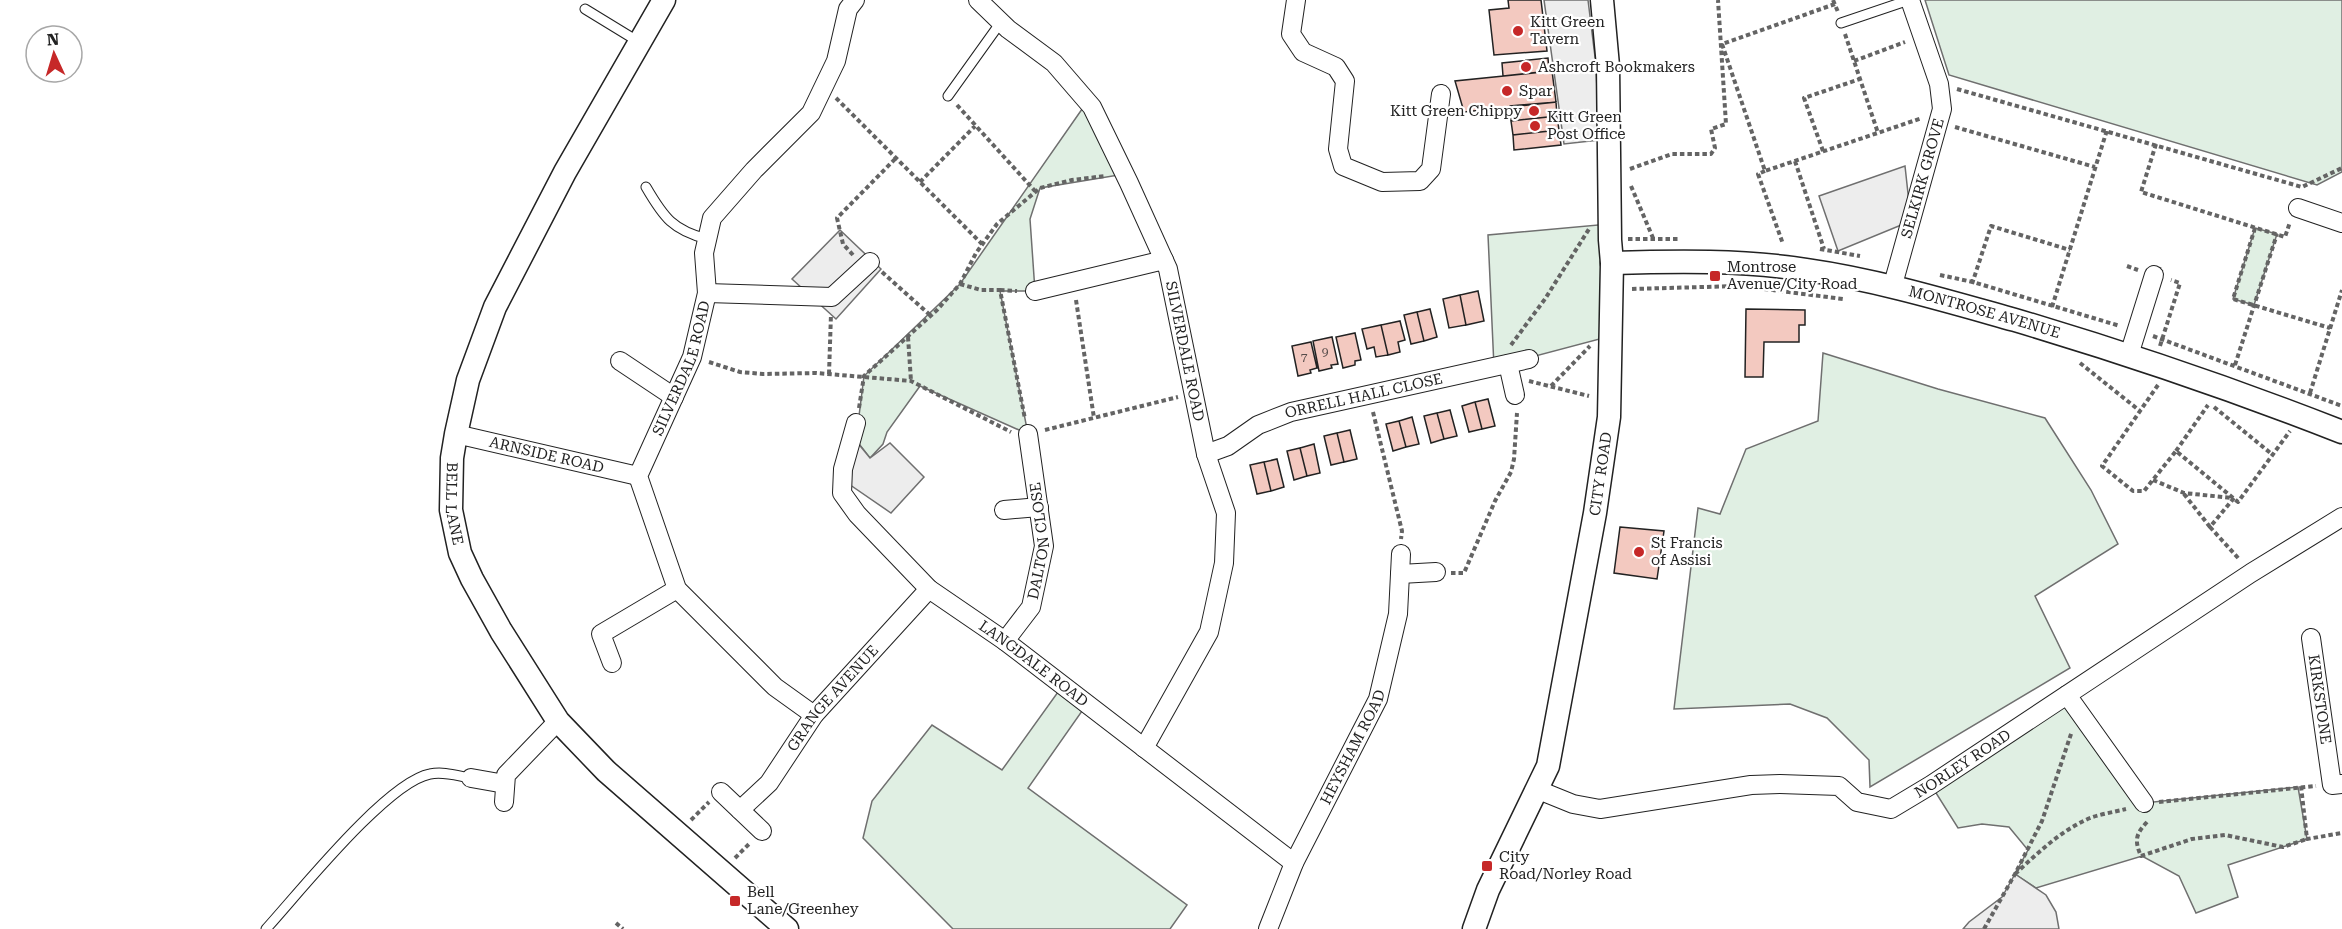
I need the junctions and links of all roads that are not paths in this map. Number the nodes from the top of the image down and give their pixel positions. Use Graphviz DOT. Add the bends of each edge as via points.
graph roads {
  1 [pos="664,0"];
  2 [pos="855,0"];
  3 [pos="978,0"];
  4 [pos="1296,0"];
  5 [pos="1602,0"];
  6 [pos="1909,0"];
  7 [pos="585,9"];
  8 [pos="1001,22"];
  9 [pos="1841,23"];
  10 [pos="639,42"];
  11 [pos="1441,94"];
  12 [pos="948,96"];
  13 [pos="646,188"];
  14 [pos="2296,208"];
  15 [pos="2342,223"];
  16 [pos="707,239"];
  17 [pos="1164,260"];
  18 [pos="1612,263"];
  19 [pos="868,264"];
  20 [pos="2154,275"];
  21 [pos="1892,288"];
  22 [pos="1035,291"];
  23 [pos="707,293"];
  24 [pos="2129,355"];
  25 [pos="1529,360"];
  26 [pos="620,361"];
  27 [pos="1504,369"];
  28 [pos="1515,395"];
  29 [pos="675,397"];
  30 [pos="856,423"];
  31 [pos="2342,432"];
  32 [pos="456,434"];
  33 [pos="1028,434"];
  34 [pos="1206,454"];
  35 [pos="638,476"];
  36 [pos="1039,507"];
  37 [pos="1004,510"];
  38 [pos="2342,517"];
  39 [pos="1401,554"];
  40 [pos="1436,572"];
  41 [pos="1400,574"];
  42 [pos="677,589"];
  43 [pos="929,589"];
  44 [pos="2311,638"];
  45 [pos="1005,640"];
  46 [pos="612,663"];
  47 [pos="2072,702"];
  48 [pos="814,715"];
  49 [pos="558,721"];
  50 [pos="1144,748"];
  51 [pos="471,778"];
  52 [pos="505,784"];
  53 [pos="2337,785"];
  54 [pos="1536,789"];
  55 [pos="721,792"];
  56 [pos="504,802"];
  57 [pos="740,810"];
  58 [pos="2152,810"];
  59 [pos="762,831"];
  60 [pos="1294,863"];
  61 [pos="266,929"];
  62 [pos="787,929"];
  63 [pos="1268,929"];
  64 [pos="1474,929"];
  1 -- 10 [label="street, BELL LANE"];
  2 -- 16 [label="street, SILVERDALE ROAD" via="848,9 836,61 811,113 712,218"];
  3 -- 8 [label="street, SILVERDALE ROAD"];
  4 -- 11 [label="street" via="1291,34 1303,52 1336,67 1345,81 1338,149 1342,166 1382,182 1420,181 1431,169"];
  5 -- 18 [label="street, CITY ROAD" via="1608,66"];
  6 -- 9 [label="lane"];
  6 -- 21 [label="street, SELKIRK GROVE" via="1939,84 1942,109"];
  7 -- 10 [label="lane"];
  8 -- 12 [label="lane"];
  8 -- 17 [label="street, SILVERDALE ROAD" via="1054,63 1092,107"];
  10 -- 32 [label="street, BELL LANE" via="495,307 468,380"];
  13 -- 16 [label="lane" via="660,211 685,233"];
  14 -- 15 [label="street"];
  16 -- 23 [label="street, SILVERDALE ROAD"];
  17 -- 22 [label="street"];
  17 -- 34 [label="street, SILVERDALE ROAD"];
  18 -- 21 [label="street, MONTROSE AVENUE" via="1742,263 1808,270"];
  18 -- 54 [label="street, CITY ROAD" via="1610,401 1596,513 1548,766"];
  19 -- 23 [label="street" via="832,297"];
  20 -- 24 [label="street"];
  21 -- 24 [label="street, MONTROSE AVENUE"];
  23 -- 29 [label="street, SILVERDALE ROAD" via="692,357"];
  24 -- 31 [label="street, MONTROSE AVENUE" via="2154,377 2228,400 2296,429"];
  25 -- 27 [label="street, ORRELL HALL CLOSE"];
  26 -- 29 [label="street"];
  27 -- 28 [label="street"];
  27 -- 34 [label="street, ORRELL HALL CLOSE" via="1272,418 1228,446"];
  29 -- 35 [label="street, SILVERDALE ROAD"];
  30 -- 43 [label="street, LANGDALE ROAD" via="843,469 842,493"];
  32 -- 35 [label="street, ARNSIDE ROAD"];
  32 -- 49 [label="street, BELL LANE" via="451,510 460,553 501,631"];
  33 -- 36 [label="street, DALTON CLOSE"];
  34 -- 50 [label="street, SILVERDALE ROAD" via="1226,513 1224,563 1209,632"];
  35 -- 42 [label="street"];
  36 -- 37 [label="street"];
  36 -- 45 [label="street, DALTON CLOSE" via="1044,546 1031,607"];
  38 -- 47 [label="street, NORLEY ROAD" via="2252,573"];
  39 -- 41 [label="street, HEYSHAM ROAD"];
  40 -- 41 [label="street"];
  41 -- 60 [label="street, HEYSHAM ROAD" via="1398,614 1378,699"];
  42 -- 46 [label="street" via="601,634"];
  42 -- 48 [label="street" via="775,687"];
  43 -- 45 [label="street, LANGDALE ROAD"];
  43 -- 48 [label="street, GRANGE AVENUE"];
  44 -- 53 [label="street, KIRKSTONE"];
  45 -- 50 [label="street, LANGDALE ROAD"];
  47 -- 54 [label="street, NORLEY ROAD" via="1891,809 1857,802 1839,786 1751,785 1600,808 1573,804"];
  47 -- 58 [label="street"];
  48 -- 57 [label="street, GRANGE AVENUE" via="769,783"];
  49 -- 52 [label="street" via="506,775"];
  49 -- 62 [label="street, BELL LANE" via="606,771"];
  50 -- 60 [label="street, LANGDALE ROAD"];
  51 -- 52 [label="street"];
  51 -- 61 [label="lane" via="428,774 382,804"];
  52 -- 56 [label="street"];
  54 -- 64 [label="street, CITY ROAD"];
  55 -- 57 [label="street"];
  57 -- 59 [label="street"];
  60 -- 63 [label="street, HEYSHAM ROAD"];
}
